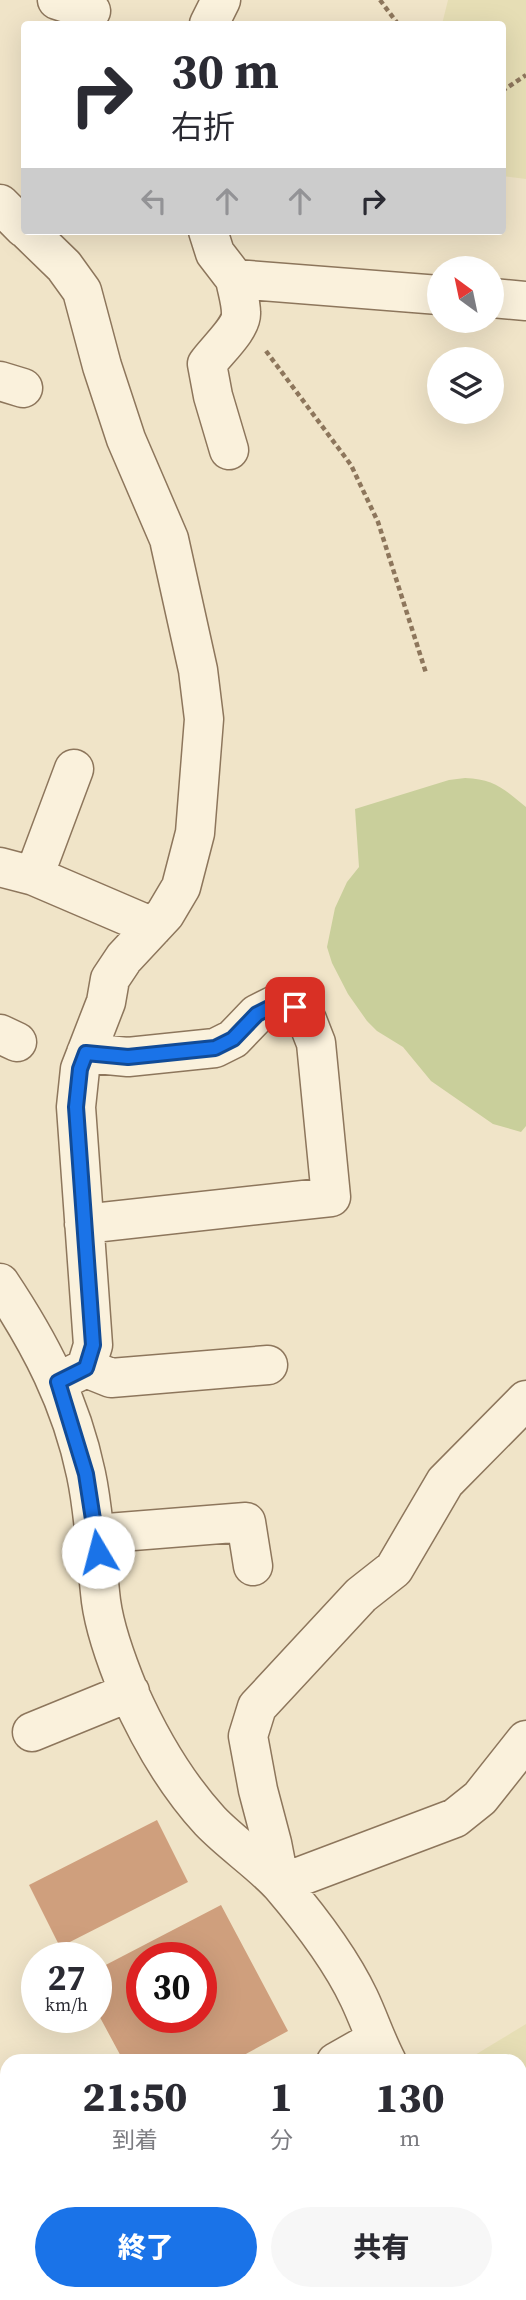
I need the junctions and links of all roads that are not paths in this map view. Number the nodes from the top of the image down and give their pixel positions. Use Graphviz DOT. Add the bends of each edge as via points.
graph roads {
  1 [pos="221,0"];
  2 [pos="210,21"];
  3 [pos="0,204"];
  4 [pos="21,222"];
  5 [pos="35,235"];
  6 [pos="209,235"];
  7 [pos="427,295"];
  8 [pos="238,297"];
  9 [pos="504,299"];
  10 [pos="526,301"];
  11 [pos="229,450"];
  12 [pos="74,769"];
  13 [pos="17,872"];
  14 [pos="153,927"];
  15 [pos="86,1053"];
  16 [pos="84,1223"];
  17 [pos="2,1290"];
  18 [pos="268,1365"];
  19 [pos="72,1375"];
  20 [pos="526,1400"];
  21 [pos="95,1535"];
  22 [pos="253,1566"];
  23 [pos="130,1692"];
  24 [pos="32,1732"];
  25 [pos="526,1740"];
  26 [pos="280,1884"];
  27 [pos="381,2051"];
  1 -- 2 [label="street"];
  3 -- 4 [label="street"];
  5 -- 14 [label="street" via="82,291 126,439 169,539 198,670 204,719 195,833 181,887"];
  6 -- 8 [label="street"];
  7 -- 8 [label="street"];
  8 -- 11 [label="street" via="235,330 207,364"];
  9 -- 10 [label="street"];
  12 -- 13 [label="street"];
  13 -- 14 [label="street"];
  14 -- 15 [label="street" via="110,979"];
  15 -- 16 [label="street" via="76,1107"];
  15 -- 16 [label="street" via="128,1057 215,1048 233,1039 257,1014 277,1004 295,1007 307,1020 316,1044 331,1197"];
  16 -- 19 [label="street" via="93,1345"];
  17 -- 19 [label="street"];
  18 -- 19 [label="street" via="111,1378"];
  19 -- 21 [label="street"];
  20 -- 26 [label="street" via="445,1482 394,1569 361,1595 257,1707 248,1736"];
  21 -- 22 [label="street" via="246,1522"];
  21 -- 23 [label="street" via="101,1603"];
  23 -- 24 [label="street"];
  23 -- 26 [label="street" via="175,1774 209,1820"];
  25 -- 26 [label="street" via="480,1798 455,1818"];
  26 -- 27 [label="street" via="343,1970"];
}
